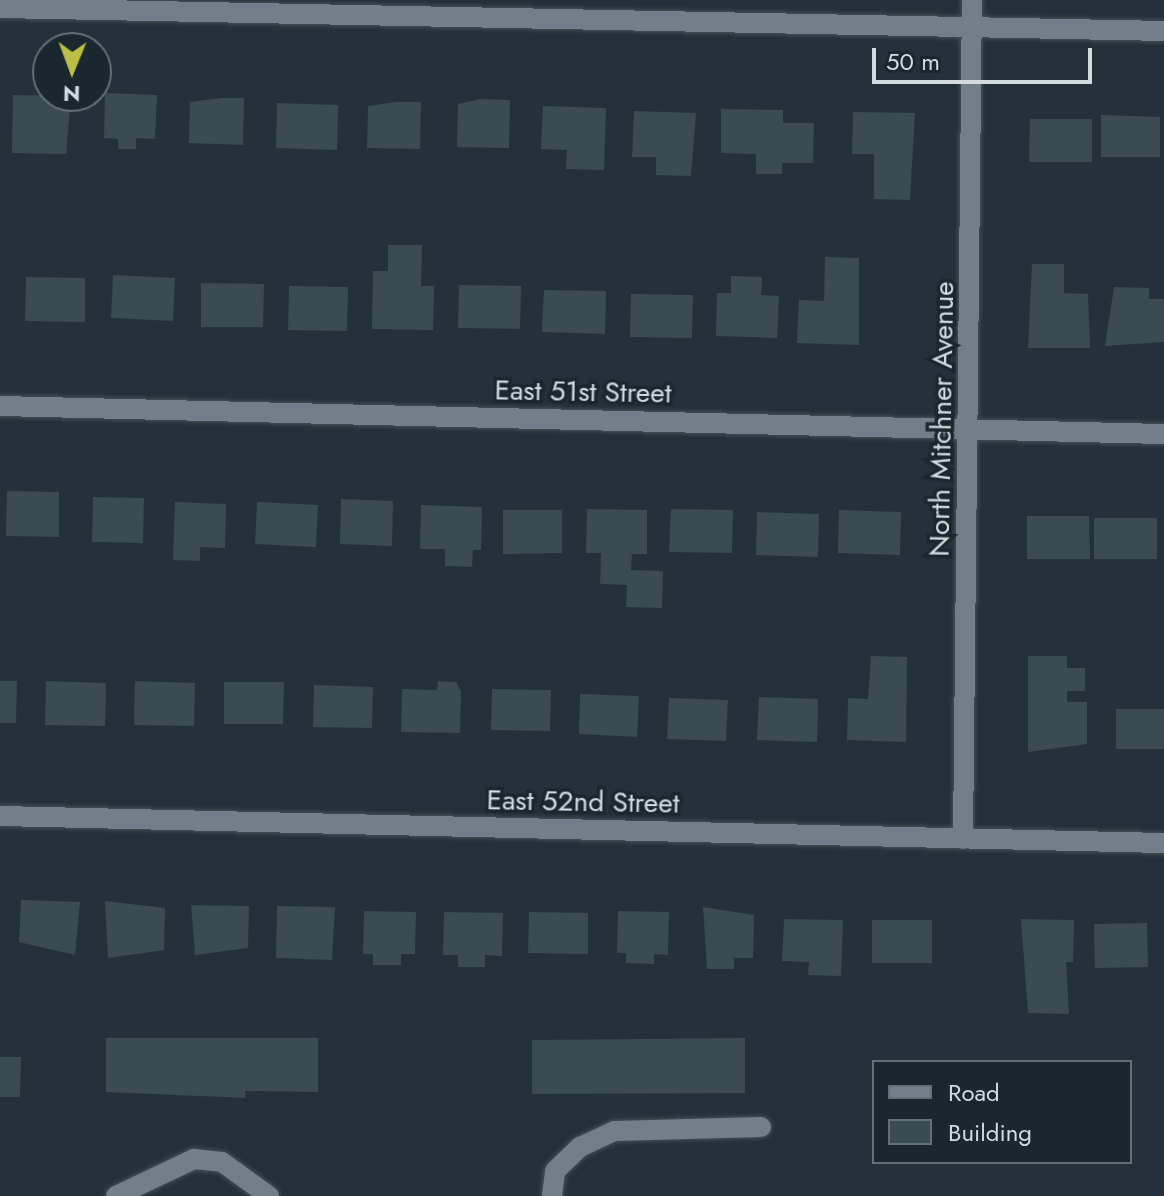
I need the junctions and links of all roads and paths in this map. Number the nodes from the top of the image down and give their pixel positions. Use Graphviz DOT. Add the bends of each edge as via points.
graph roads {
  1 [pos="972,0"];
  2 [pos="0,8"];
  3 [pos="971,27"];
  4 [pos="1164,31"];
  5 [pos="0,406"];
  6 [pos="971,429"];
  7 [pos="1164,434"];
  8 [pos="0,816"];
  9 [pos="963,839"];
  10 [pos="1164,843"];
  11 [pos="761,1127"];
  12 [pos="116,1196"];
  13 [pos="269,1196"];
  14 [pos="552,1196"];
  1 -- 3 [label="street, North Mitchner Avenue"];
  2 -- 3 [label="street"];
  3 -- 4 [label="street"];
  3 -- 6 [label="street, North Mitchner Avenue"];
  5 -- 6 [label="street, East 51st Street"];
  6 -- 7 [label="street, East 51st Street"];
  6 -- 9 [label="street, North Mitchner Avenue"];
  8 -- 9 [label="street, East 52nd Street"];
  9 -- 10 [label="street, East 52nd Street"];
  11 -- 14 [label="street" via="615,1131 580,1147 555,1171"];
  12 -- 13 [label="street" via="194,1159 222,1162"];
}
